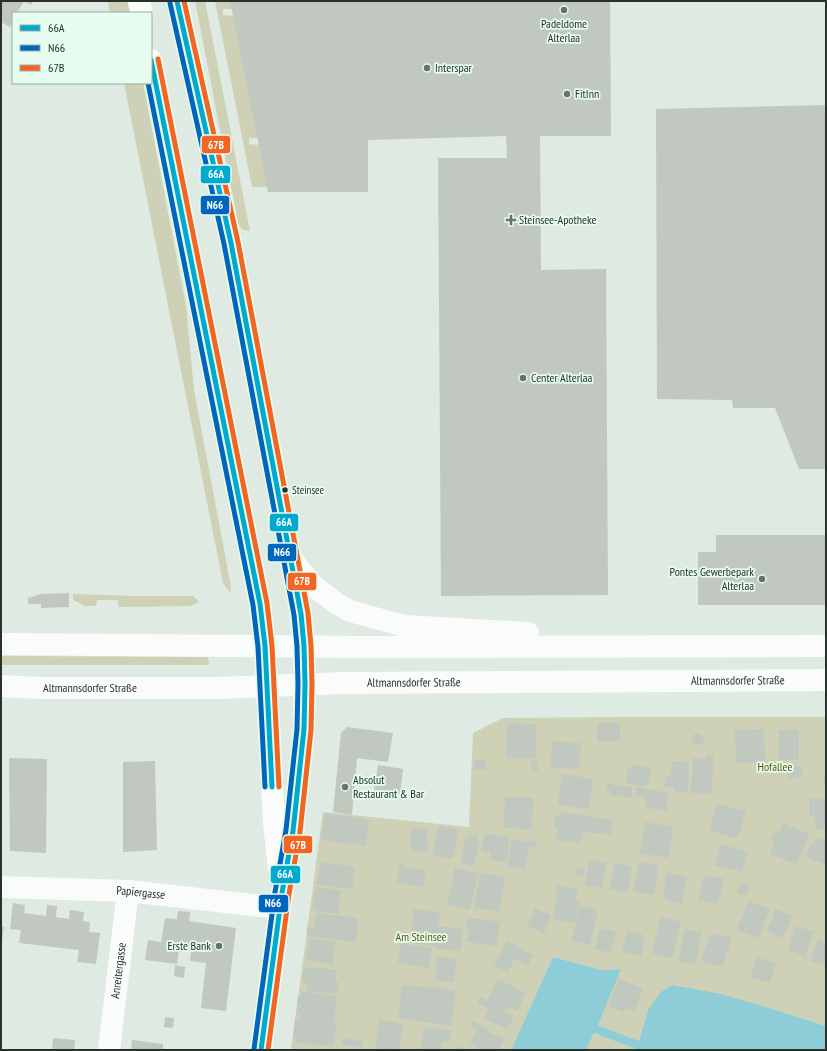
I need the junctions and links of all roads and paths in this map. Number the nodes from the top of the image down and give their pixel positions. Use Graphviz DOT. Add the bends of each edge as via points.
graph roads {
  1 [pos="139,1"];
  2 [pos="177,1"];
  3 [pos="142,12"];
  4 [pos="152,65"];
  5 [pos="289,556"];
  6 [pos="1,644"];
  7 [pos="265,646"];
  8 [pos="304,646"];
  9 [pos="560,646"];
  10 [pos="826,646"];
  11 [pos="826,680"];
  12 [pos="305,684"];
  13 [pos="1,686"];
  14 [pos="267,686"];
  15 [pos="1,887"];
  16 [pos="128,891"];
  17 [pos="281,900"];
  18 [pos="109,1050"];
  19 [pos="261,1050"];
  1 -- 3 [label="main road"];
  2 -- 5 [label="main road" via="231,243"];
  4 -- 7 [label="main road" via="258,589"];
  5 -- 8 [label="main road" via="301,614"];
  5 -- 9 [label="main road" via="312,584 350,611 404,626 534,633"];
  6 -- 7 [label="main road"];
  7 -- 8 [label="main road"];
  7 -- 14 [label="main road"];
  8 -- 9 [label="main road"];
  8 -- 12 [label="main road"];
  9 -- 10 [label="main road"];
  11 -- 12 [label="main road, Altmannsdorfer Straße"];
  12 -- 14 [label="main road, Altmannsdorfer Straße"];
  12 -- 17 [label="main road" via="304,729"];
  13 -- 14 [label="main road, Altmannsdorfer Straße"];
  14 -- 17 [label="main road"];
  15 -- 16 [label="main road, Papiergasse"];
  16 -- 17 [label="main road, Papiergasse"];
  16 -- 18 [label="main road, Anreitergasse"];
  17 -- 19 [label="main road"];
}
